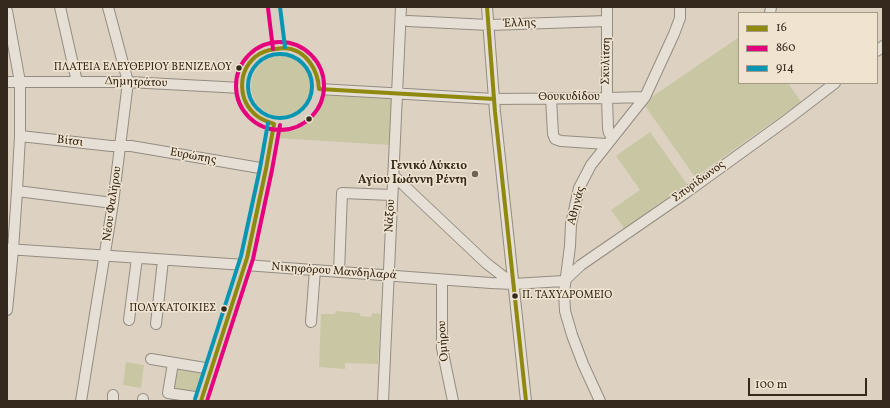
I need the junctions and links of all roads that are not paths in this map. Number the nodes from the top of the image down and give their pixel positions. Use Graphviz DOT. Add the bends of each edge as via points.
graph roads {
  1 [pos="60,7"];
  2 [pos="108,7"];
  3 [pos="274,7"];
  4 [pos="401,7"];
  5 [pos="487,7"];
  6 [pos="607,7"];
  7 [pos="680,7"];
  8 [pos="7,11"];
  9 [pos="408,21"];
  10 [pos="607,21"];
  11 [pos="489,25"];
  12 [pos="280,48"];
  13 [pos="7,82"];
  14 [pos="20,82"];
  15 [pos="77,82"];
  16 [pos="128,82"];
  17 [pos="834,84"];
  18 [pos="242,88"];
  19 [pos="319,89"];
  20 [pos="397,93"];
  21 [pos="645,97"];
  22 [pos="551,98"];
  23 [pos="607,98"];
  24 [pos="494,99"];
  25 [pos="274,124"];
  26 [pos="20,136"];
  27 [pos="610,140"];
  28 [pos="121,146"];
  29 [pos="266,169"];
  30 [pos="393,175"];
  31 [pos="17,191"];
  32 [pos="392,195"];
  33 [pos="113,203"];
  34 [pos="10,250"];
  35 [pos="105,256"];
  36 [pos="137,258"];
  37 [pos="163,260"];
  38 [pos="245,265"];
  39 [pos="315,270"];
  40 [pos="339,272"];
  41 [pos="389,276"];
  42 [pos="442,280"];
  43 [pos="564,281"];
  44 [pos="513,284"];
  45 [pos="7,310"];
  46 [pos="130,320"];
  47 [pos="311,322"];
  48 [pos="156,324"];
  49 [pos="151,359"];
  50 [pos="173,363"];
  51 [pos="211,369"];
  52 [pos="201,399"];
  53 [pos="81,401"];
  54 [pos="383,401"];
  55 [pos="453,401"];
  56 [pos="526,401"];
  57 [pos="600,401"];
  1 -- 15 [label="street"];
  2 -- 16 [label="street, Νέου Φαλήρου"];
  3 -- 12 [label="main road"];
  4 -- 20 [label="street, Νάξου"];
  5 -- 11 [label="street"];
  6 -- 10 [label="street, Σκυλίτση"];
  7 -- 21 [label="street, Αθηνάς" via="680,18 674,34"];
  8 -- 14 [label="street"];
  9 -- 11 [label="street, Έλλης"];
  10 -- 11 [label="street, Έλλης"];
  10 -- 23 [label="street, Σκυλίτση"];
  11 -- 24 [label="street"];
  12 -- 18 [label="main road" via="255,57 245,71"];
  12 -- 19 [label="main road" via="301,54 308,60 314,67"];
  13 -- 14 [label="street, Δημητράτου"];
  14 -- 15 [label="street, Δημητράτου"];
  14 -- 26 [label="street"];
  15 -- 16 [label="street, Δημητράτου"];
  16 -- 18 [label="street, Δημητράτου"];
  16 -- 28 [label="street, Νέου Φαλήρου"];
  17 -- 43 [label="street, Σπυρίδωνος" via="687,192 581,265"];
  18 -- 25 [label="main road" via="245,102 254,114"];
  19 -- 20 [label="street"];
  19 -- 25 [label="main road" via="312,109 301,119 288,124"];
  20 -- 24 [label="street"];
  20 -- 30 [label="street, Νάξου"];
  21 -- 23 [label="street, Θουκυδίδου"];
  21 -- 27 [label="street, Αθηνάς"];
  22 -- 23 [label="street, Θουκυδίδου"];
  22 -- 24 [label="street, Θουκυδίδου"];
  22 -- 27 [label="street" via="555,139"];
  23 -- 27 [label="street, Σκυλίτση"];
  24 -- 44 [label="street"];
  25 -- 29 [label="main road"];
  26 -- 28 [label="street, Βίτσι"];
  26 -- 31 [label="street"];
  27 -- 43 [label="street, Αθηνάς" via="591,165 579,188 571,224"];
  28 -- 29 [label="street, Ευρώπης"];
  28 -- 33 [label="street, Νέου Φαλήρου"];
  29 -- 38 [label="main road"];
  30 -- 32 [label="street, Νάξου"];
  30 -- 44 [label="street" via="486,263"];
  31 -- 33 [label="street"];
  31 -- 34 [label="street"];
  32 -- 40 [label="street" via="342,193"];
  32 -- 41 [label="street, Νάξου"];
  33 -- 35 [label="street, Νέου Φαλήρου"];
  34 -- 35 [label="street, Νικηφόρου Μανδηλαρά"];
  34 -- 45 [label="street"];
  35 -- 36 [label="street, Νικηφόρου Μανδηλαρά"];
  35 -- 53 [label="street, Νέου Φαλήρου"];
  36 -- 37 [label="street, Νικηφόρου Μανδηλαρά"];
  36 -- 46 [label="street"];
  37 -- 38 [label="street, Νικηφόρου Μανδηλαρά"];
  37 -- 48 [label="street"];
  38 -- 39 [label="street, Νικηφόρου Μανδηλαρά"];
  38 -- 51 [label="main road"];
  39 -- 40 [label="street, Νικηφόρου Μανδηλαρά"];
  39 -- 47 [label="street"];
  40 -- 41 [label="street, Νικηφόρου Μανδηλαρά"];
  41 -- 42 [label="street, Νικηφόρου Μανδηλαρά"];
  41 -- 54 [label="street, Νάξου"];
  42 -- 44 [label="street, Νικηφόρου Μανδηλαρά"];
  42 -- 55 [label="street, Ομήρου" via="442,348"];
  43 -- 44 [label="street, Νικηφόρου Μανδηλαρά"];
  43 -- 57 [label="street, Αθηνάς" via="564,304 568,320 583,364"];
  44 -- 56 [label="street"];
  49 -- 50 [label="street"];
  50 -- 51 [label="street"];
  50 -- 52 [label="street" via="168,393"];
  51 -- 52 [label="main road"];
}
